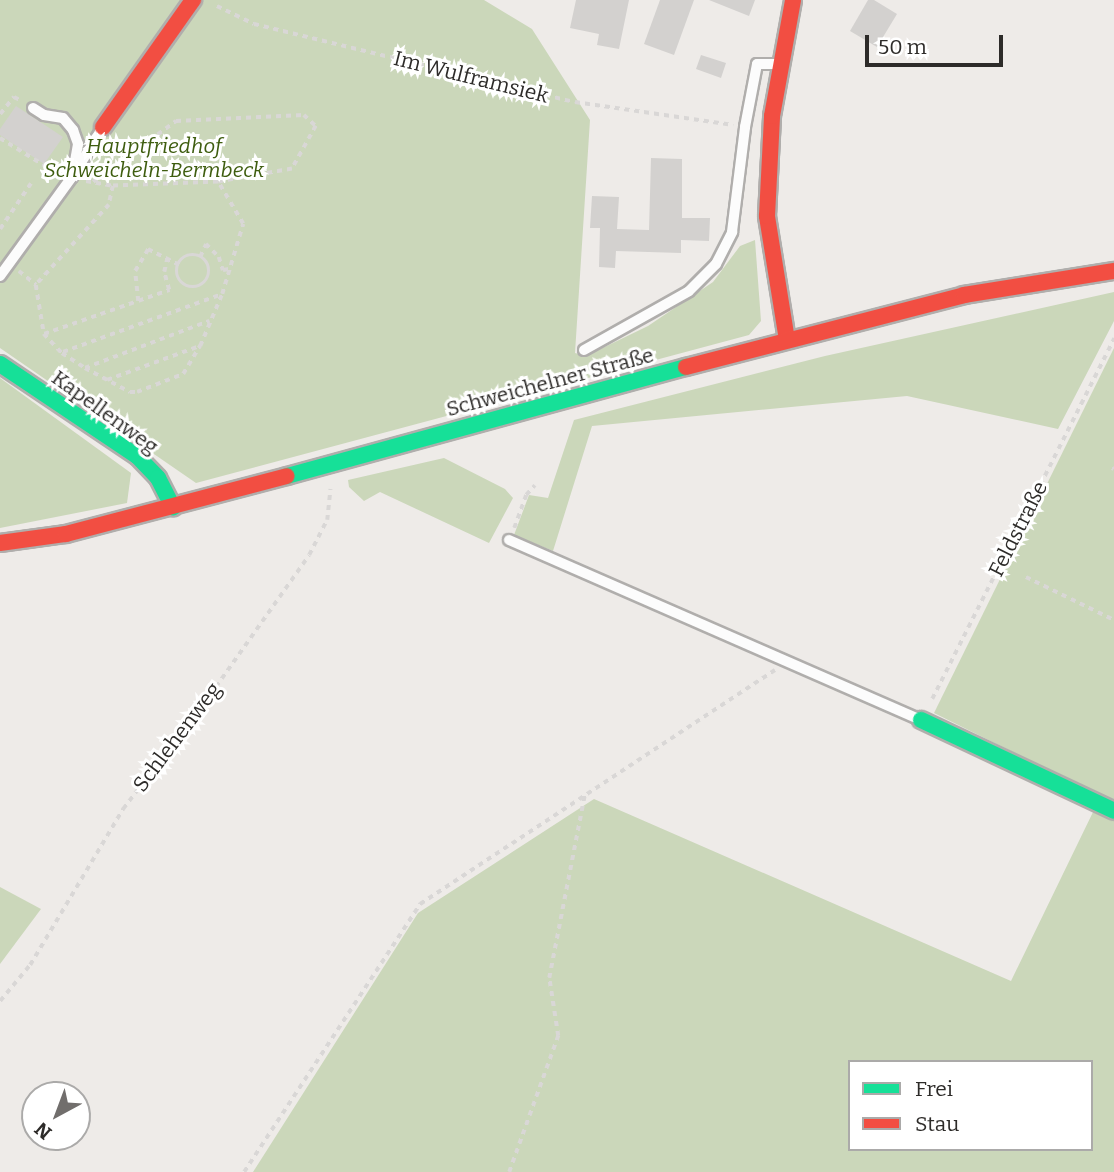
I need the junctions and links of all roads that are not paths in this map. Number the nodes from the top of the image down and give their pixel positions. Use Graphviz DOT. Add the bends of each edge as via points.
graph roads {
  1 [pos="193,0"];
  2 [pos="793,0"];
  3 [pos="780,64"];
  4 [pos="33,108"];
  5 [pos="103,128"];
  6 [pos="72,177"];
  7 [pos="1114,271"];
  8 [pos="0,276"];
  9 [pos="787,340"];
  10 [pos="584,350"];
  11 [pos="0,364"];
  12 [pos="173,507"];
  13 [pos="509,540"];
  14 [pos="0,543"];
  15 [pos="921,720"];
  16 [pos="1114,811"];
  1 -- 5 [label="street"];
  2 -- 3 [label="street"];
  3 -- 9 [label="street" via="772,116 767,216"];
  3 -- 10 [label="lane" via="757,64 732,232 716,264 689,291"];
  4 -- 6 [label="lane" via="44,115 63,117 73,130 78,144"];
  5 -- 6 [label="lane"];
  6 -- 8 [label="lane"];
  7 -- 9 [label="street, Schweichelner Straße" via="964,295"];
  9 -- 12 [label="street, Schweichelner Straße"];
  11 -- 12 [label="street, Kapellenweg" via="137,456 158,478"];
  12 -- 14 [label="street, Schweichelner Straße" via="65,534"];
  13 -- 15 [label="lane"];
  15 -- 16 [label="street"];
}
